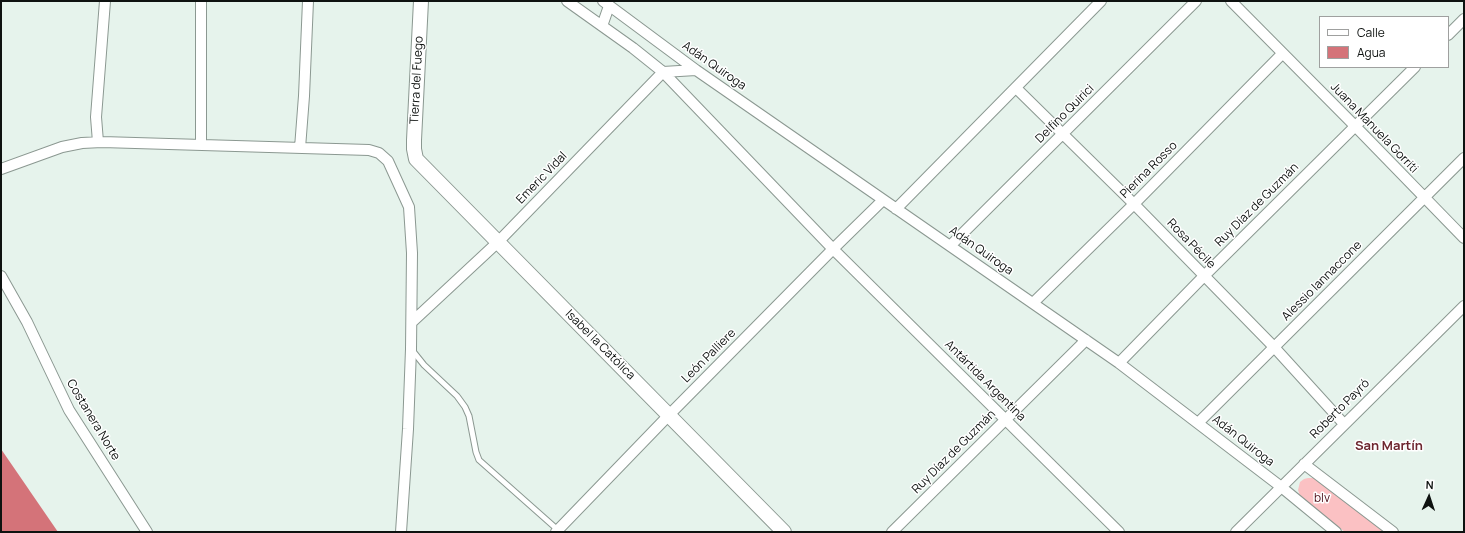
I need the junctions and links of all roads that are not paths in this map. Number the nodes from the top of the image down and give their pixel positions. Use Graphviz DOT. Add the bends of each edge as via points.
graph roads {
  1 [pos="105,1"];
  2 [pos="201,1"];
  3 [pos="308,1"];
  4 [pos="421,1"];
  5 [pos="567,1"];
  6 [pos="1101,1"];
  7 [pos="1196,1"];
  8 [pos="1231,1"];
  9 [pos="606,4"];
  10 [pos="1464,19"];
  11 [pos="602,26"];
  12 [pos="1449,34"];
  13 [pos="1282,54"];
  14 [pos="1414,68"];
  15 [pos="696,70"];
  16 [pos="663,72"];
  17 [pos="1016,88"];
  18 [pos="1355,126"];
  19 [pos="1063,134"];
  20 [pos="98,142"];
  21 [pos="201,145"];
  22 [pos="300,148"];
  23 [pos="1464,158"];
  24 [pos="416,159"];
  25 [pos="1,169"];
  26 [pos="1424,198"];
  27 [pos="883,200"];
  28 [pos="1134,204"];
  29 [pos="896,209"];
  30 [pos="1464,238"];
  31 [pos="498,242"];
  32 [pos="951,245"];
  33 [pos="833,249"];
  34 [pos="1,276"];
  35 [pos="1204,276"];
  36 [pos="1033,303"];
  37 [pos="1464,306"];
  38 [pos="412,322"];
  39 [pos="1086,340"];
  40 [pos="1274,347"];
  41 [pos="411,349"];
  42 [pos="1119,363"];
  43 [pos="669,415"];
  44 [pos="1005,419"];
  45 [pos="1198,423"];
  46 [pos="1344,424"];
  47 [pos="1304,464"];
  48 [pos="1280,486"];
  49 [pos="557,531"];
  50 [pos="147,532"];
  51 [pos="401,532"];
  52 [pos="784,532"];
  53 [pos="892,532"];
  54 [pos="1119,532"];
  55 [pos="1236,532"];
  56 [pos="1336,532"];
  57 [pos="1393,532"];
  1 -- 20 [label="street" via="96,116"];
  2 -- 21 [label="street"];
  3 -- 22 [label="street"];
  4 -- 24 [label="main road, Tierra del Fuego" via="414,140"];
  5 -- 11 [label="street"];
  6 -- 17 [label="street"];
  7 -- 19 [label="street, Delfino Quirici"];
  8 -- 13 [label="street, Juana Manuela Gorriti"];
  9 -- 11 [label="street"];
  9 -- 15 [label="street, Adán Quiroga"];
  10 -- 12 [label="street"];
  11 -- 16 [label="street"];
  13 -- 18 [label="street, Juana Manuela Gorriti"];
  13 -- 28 [label="street, Pierina Rosso"];
  14 -- 18 [label="street, Ruy Díaz de Guzmán"];
  15 -- 16 [label="street"];
  15 -- 27 [label="street, Adán Quiroga"];
  16 -- 31 [label="street, Emeric Vidal"];
  16 -- 33 [label="street"];
  17 -- 19 [label="street, Rosa Pécile"];
  17 -- 29 [label="street"];
  18 -- 26 [label="street, Juana Manuela Gorriti"];
  18 -- 35 [label="street, Ruy Díaz de Guzmán"];
  19 -- 28 [label="street, Rosa Pécile"];
  19 -- 32 [label="street, Delfino Quirici"];
  20 -- 21 [label="street"];
  20 -- 25 [label="street" via="62,147"];
  21 -- 22 [label="street"];
  22 -- 38 [label="street" via="369,150 379,153 388,162 409,208"];
  23 -- 26 [label="street, Alessio Iannaccone"];
  24 -- 31 [label="main road, Isabel la Católica"];
  26 -- 30 [label="street, Juana Manuela Gorriti"];
  26 -- 40 [label="street, Alessio Iannaccone"];
  27 -- 29 [label="street, Adán Quiroga"];
  27 -- 33 [label="street, León Palliere"];
  28 -- 35 [label="street, Rosa Pécile"];
  28 -- 36 [label="street, Pierina Rosso"];
  29 -- 32 [label="street, Adán Quiroga"];
  31 -- 38 [label="street, Emeric Vidal"];
  31 -- 43 [label="main road, Isabel la Católica"];
  32 -- 36 [label="street, Adán Quiroga"];
  33 -- 43 [label="street, León Palliere"];
  33 -- 44 [label="street, Antártida Argentina"];
  34 -- 50 [label="street, Costanera Norte" via="69,410"];
  35 -- 40 [label="street, Rosa Pécile"];
  35 -- 42 [label="street, Ruy Díaz de Guzmán"];
  36 -- 39 [label="street, Adán Quiroga"];
  37 -- 46 [label="street, Roberto Payró"];
  38 -- 41 [label="street"];
  39 -- 42 [label="street, Adán Quiroga"];
  39 -- 44 [label="street, Ruy Díaz de Guzmán"];
  40 -- 45 [label="street, Alessio Iannaccone"];
  40 -- 46 [label="street, Rosa Pécile"];
  41 -- 49 [label="lane" via="465,407 479,460"];
  41 -- 51 [label="street"];
  42 -- 45 [label="street, Adán Quiroga"];
  43 -- 49 [label="street, León Palliere"];
  43 -- 52 [label="main road, Isabel la Católica"];
  44 -- 53 [label="street, Ruy Díaz de Guzmán"];
  44 -- 54 [label="street, Antártida Argentina"];
  45 -- 48 [label="street, Adán Quiroga"];
  46 -- 47 [label="street, Roberto Payró"];
  47 -- 48 [label="street, Roberto Payró"];
  47 -- 57 [label="street"];
  48 -- 55 [label="street, Roberto Payró"];
  48 -- 56 [label="street, Adán Quiroga"];
}
